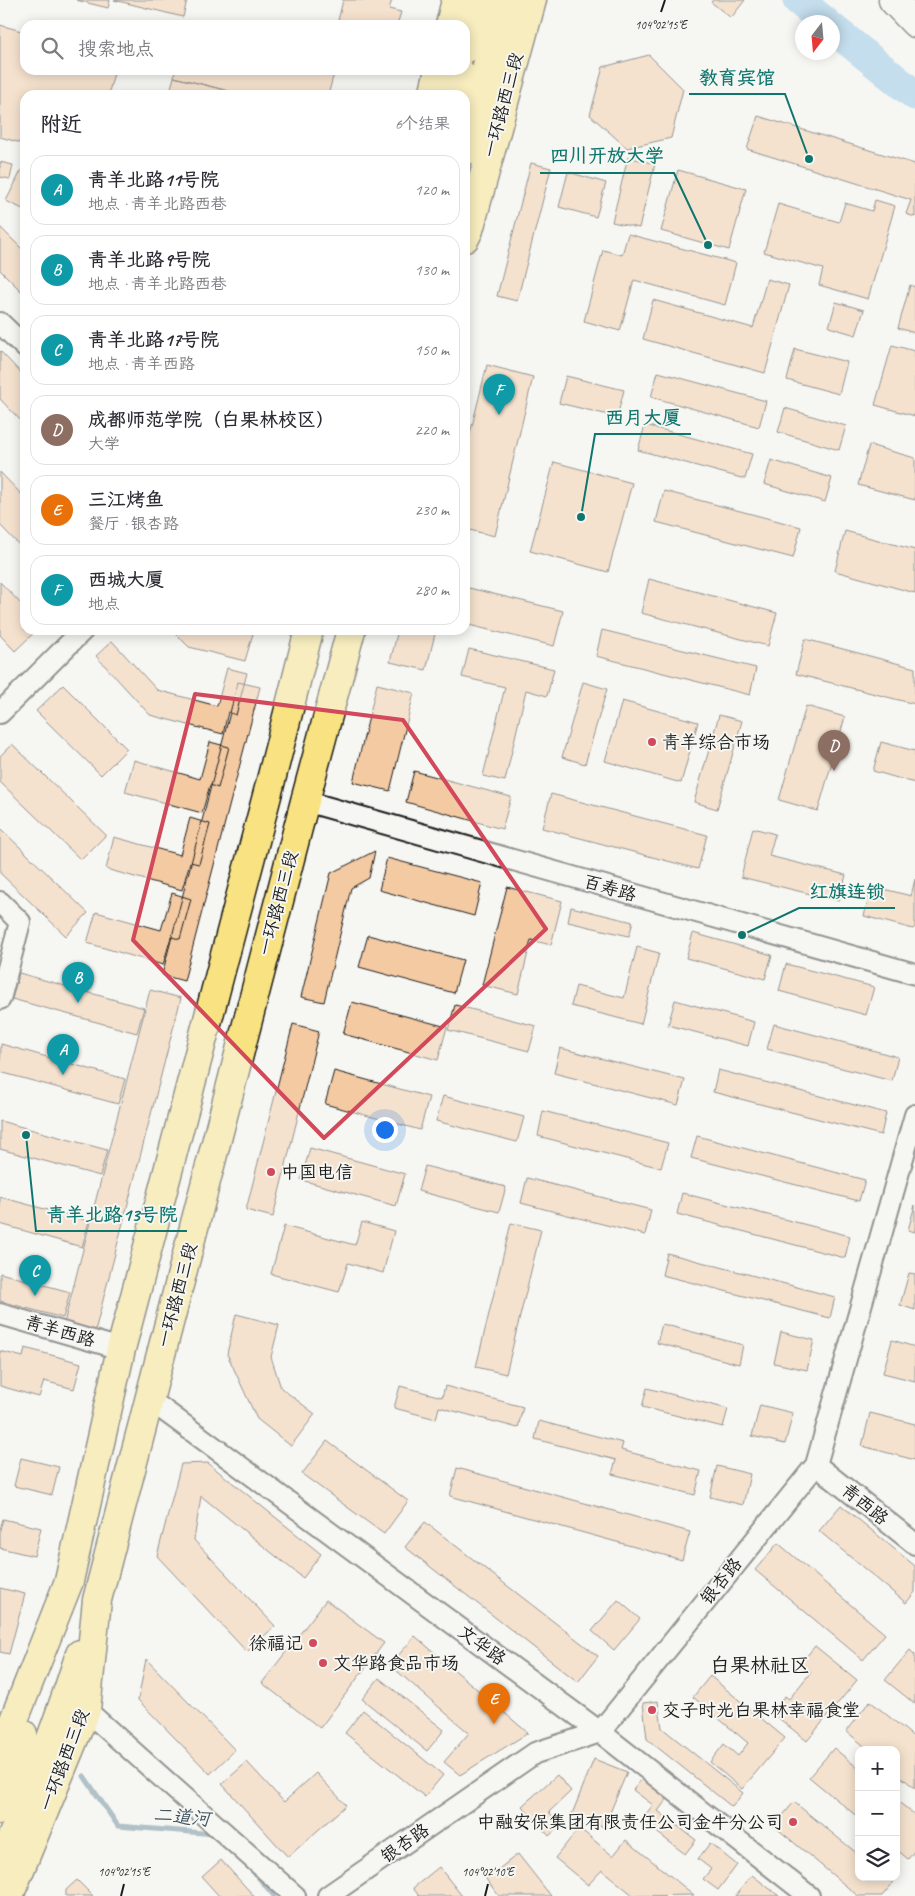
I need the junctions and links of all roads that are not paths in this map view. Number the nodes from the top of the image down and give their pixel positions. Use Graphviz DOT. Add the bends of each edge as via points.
graph roads {
  1 [pos="456,0"];
  2 [pos="478,0"];
  3 [pos="504,0"];
  4 [pos="532,0"];
  5 [pos="893,0"];
  6 [pos="451,20"];
  7 [pos="915,23"];
  8 [pos="470,30"];
  9 [pos="438,75"];
  10 [pos="458,75"];
  11 [pos="434,90"];
  12 [pos="453,90"];
  13 [pos="470,132"];
  14 [pos="470,226"];
  15 [pos="0,323"];
  16 [pos="20,342"];
  17 [pos="78,635"];
  18 [pos="308,635"];
  19 [pos="350,635"];
  20 [pos="0,714"];
  21 [pos="305,801"];
  22 [pos="0,902"];
  23 [pos="915,974"];
  24 [pos="0,999"];
  25 [pos="915,1115"];
  26 [pos="0,1314"];
  27 [pos="121,1349"];
  28 [pos="150,1400"];
  29 [pos="816,1464"];
  30 [pos="915,1544"];
  31 [pos="69,1582"];
  32 [pos="97,1600"];
  33 [pos="86,1710"];
  34 [pos="600,1732"];
  35 [pos="0,1755"];
  36 [pos="7,1821"];
  37 [pos="0,1865"];
  38 [pos="9,1896"];
  39 [pos="295,1896"];
  40 [pos="328,1896"];
  41 [pos="809,1896"];
  1 -- 6 [label="main road"];
  2 -- 8 [label="main road"];
  3 -- 13 [label="main road"];
  4 -- 14 [label="main road, 一环路西三段"];
  5 -- 7 [label="main road"];
  9 -- 11 [label="main road"];
  10 -- 12 [label="main road"];
  15 -- 16 [label="street"];
  17 -- 20 [label="street"];
  18 -- 27 [label="main road"];
  19 -- 21 [label="main road, 一环路西三段"];
  21 -- 23 [label="street, 百寿路"];
  21 -- 28 [label="main road, 一环路西三段"];
  22 -- 24 [label="street" via="20,922"];
  25 -- 29 [label="street, 银杏路"];
  26 -- 27 [label="street, 青羊西路"];
  27 -- 31 [label="main road"];
  28 -- 32 [label="main road, 一环路西三段"];
  28 -- 34 [label="street, 文华路"];
  29 -- 30 [label="street, 青西路"];
  29 -- 34 [label="street, 银杏路"];
  31 -- 35 [label="main road"];
  31 -- 36 [label="main road"];
  32 -- 33 [label="main road, 一环路西三段"];
  32 -- 36 [label="main road" via="64,1703"];
  33 -- 38 [label="main road, 一环路西三段"];
  33 -- 39 [label="street"];
  34 -- 40 [label="street, 银杏路" via="535,1753"];
  34 -- 41 [label="street, 文华路"];
  36 -- 37 [label="main road"];
}
